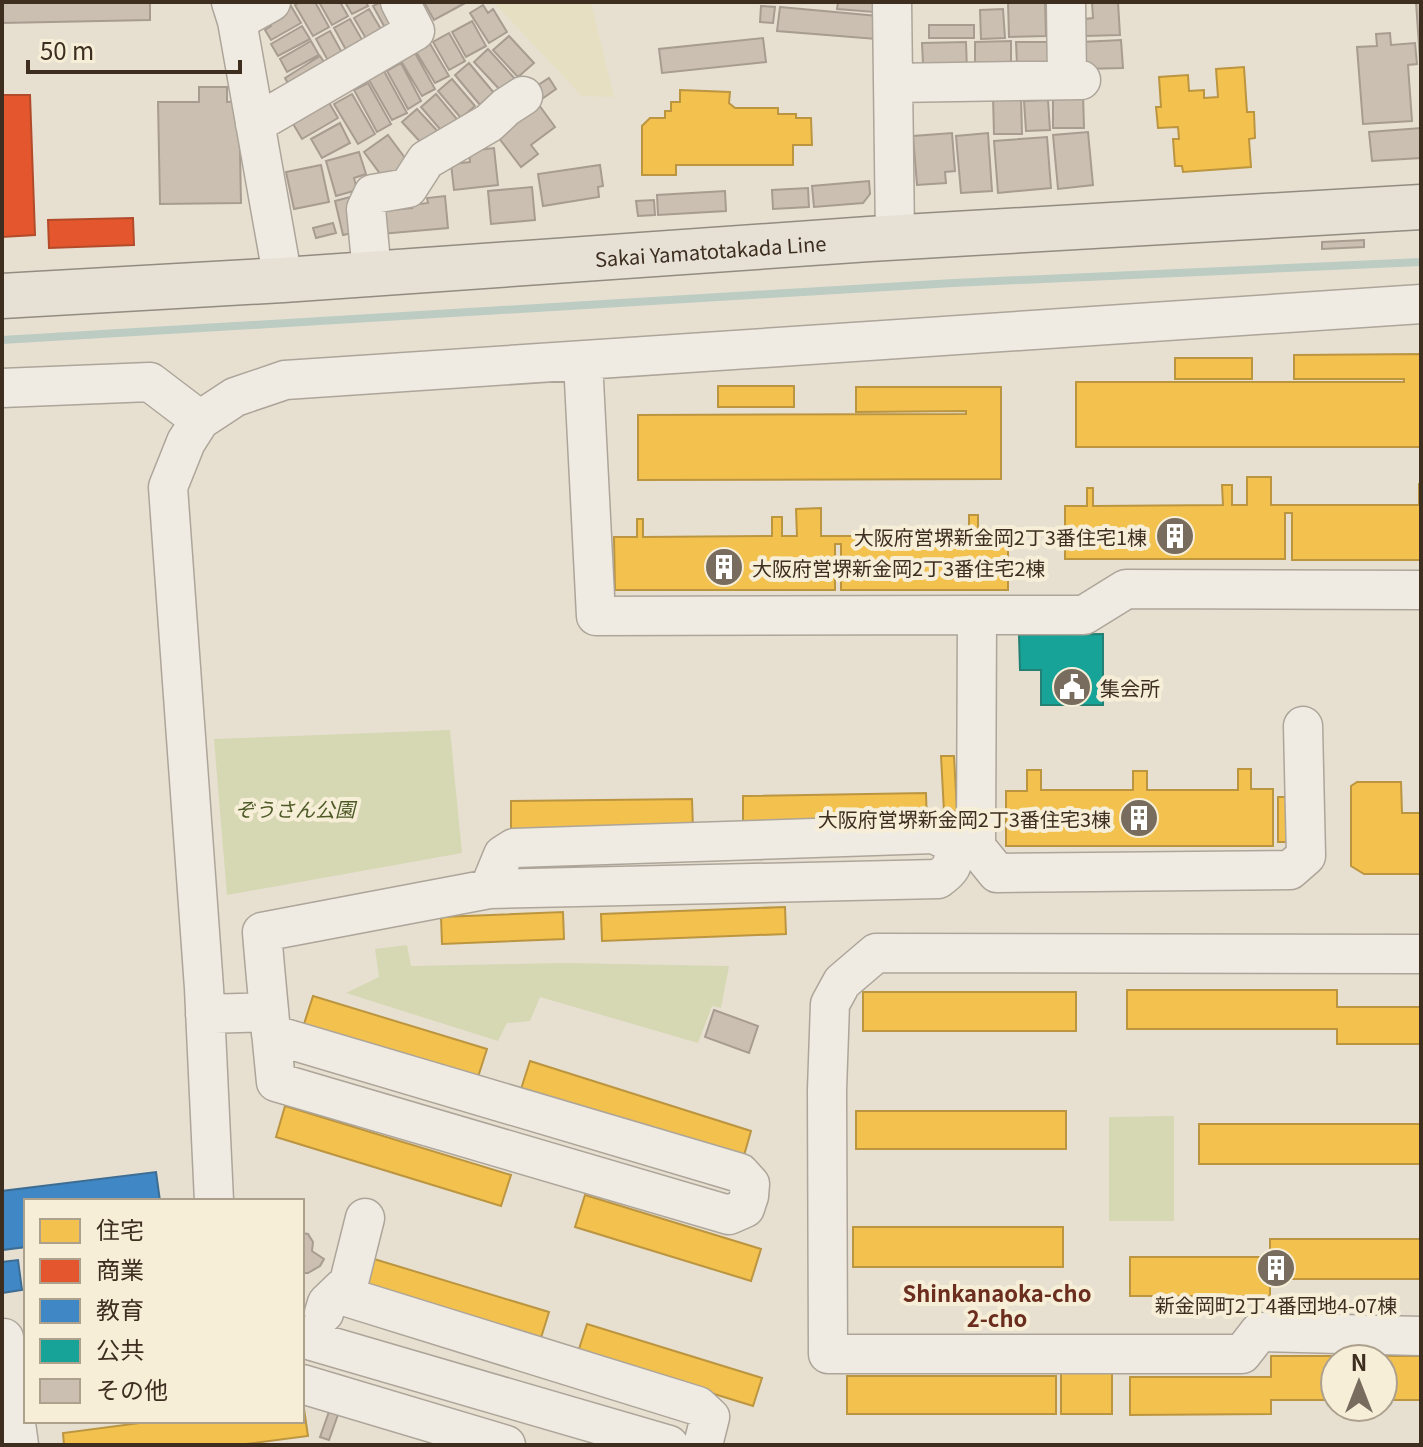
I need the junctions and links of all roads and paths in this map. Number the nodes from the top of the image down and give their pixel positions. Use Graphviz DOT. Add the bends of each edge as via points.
graph roads {
  1 [pos="271,2"];
  2 [pos="400,2"];
  3 [pos="892,2"];
  4 [pos="1066,2"];
  5 [pos="234,11"];
  6 [pos="893,83"];
  7 [pos="523,96"];
  8 [pos="255,124"];
  9 [pos="1421,207"];
  10 [pos="895,237"];
  11 [pos="372,273"];
  12 [pos="283,280"];
  13 [pos="2,296"];
  14 [pos="1421,304"];
  15 [pos="583,361"];
  16 [pos="2,388"];
  17 [pos="200,420"];
  18 [pos="1421,590"];
  19 [pos="977,615"];
  20 [pos="1303,726"];
  21 [pos="489,889"];
  22 [pos="1421,954"];
  23 [pos="205,1014"];
  24 [pos="270,1023"];
  25 [pos="214,1199"];
  26 [pos="365,1218"];
  27 [pos="337,1294"];
  28 [pos="1421,1336"];
  29 [pos="11,1337"];
  30 [pos="307,1339"];
  31 [pos="304,1385"];
  32 [pos="511,1399"];
  33 [pos="20,1428"];
  34 [pos="500,1443"];
  35 [pos="669,1445"];
  36 [pos="703,1445"];
  1 -- 5 [label="street"];
  2 -- 8 [label="street" via="415,31"];
  3 -- 6 [label="street"];
  4 -- 6 [label="street" via="1074,80"];
  5 -- 8 [label="street"];
  6 -- 10 [label="street"];
  7 -- 11 [label="street" via="426,160 408,188 373,194 366,209"];
  8 -- 12 [label="street"];
  9 -- 10 [label="main road, Sakai Yamatotakada Line"];
  10 -- 11 [label="main road, Sakai Yamatotakada Line"];
  11 -- 12 [label="main road, Sakai Yamatotakada Line"];
  12 -- 13 [label="main road, Sakai Yamatotakada Line"];
  14 -- 15 [label="street"];
  15 -- 17 [label="street" via="285,380 235,397"];
  15 -- 19 [label="street" via="596,616"];
  16 -- 17 [label="street" via="150,382"];
  17 -- 23 [label="street" via="168,487"];
  18 -- 19 [label="street" via="1126,589 1084,615"];
  19 -- 20 [label="street" via="976,847 997,873 1290,870 1306,856"];
  21 -- 21 [label="street" via="503,855 514,848 934,834 954,850 953,865 938,879"];
  21 -- 24 [label="street" via="262,932"];
  22 -- 28 [label="street" via="876,953 842,982 830,1004 827,1090 828,1354 1242,1354 1259,1332"];
  23 -- 24 [label="street"];
  23 -- 25 [label="street"];
  24 -- 24 [label="street" via="740,1173 750,1184 745,1208 729,1215 276,1082"];
  26 -- 27 [label="street" via="349,1282"];
  27 -- 30 [label="street"];
  27 -- 36 [label="street" via="698,1406 710,1417"];
  29 -- 33 [label="street"];
  30 -- 32 [label="street"];
  31 -- 34 [label="street"];
  32 -- 34 [label="street"];
  32 -- 35 [label="street"];
}
